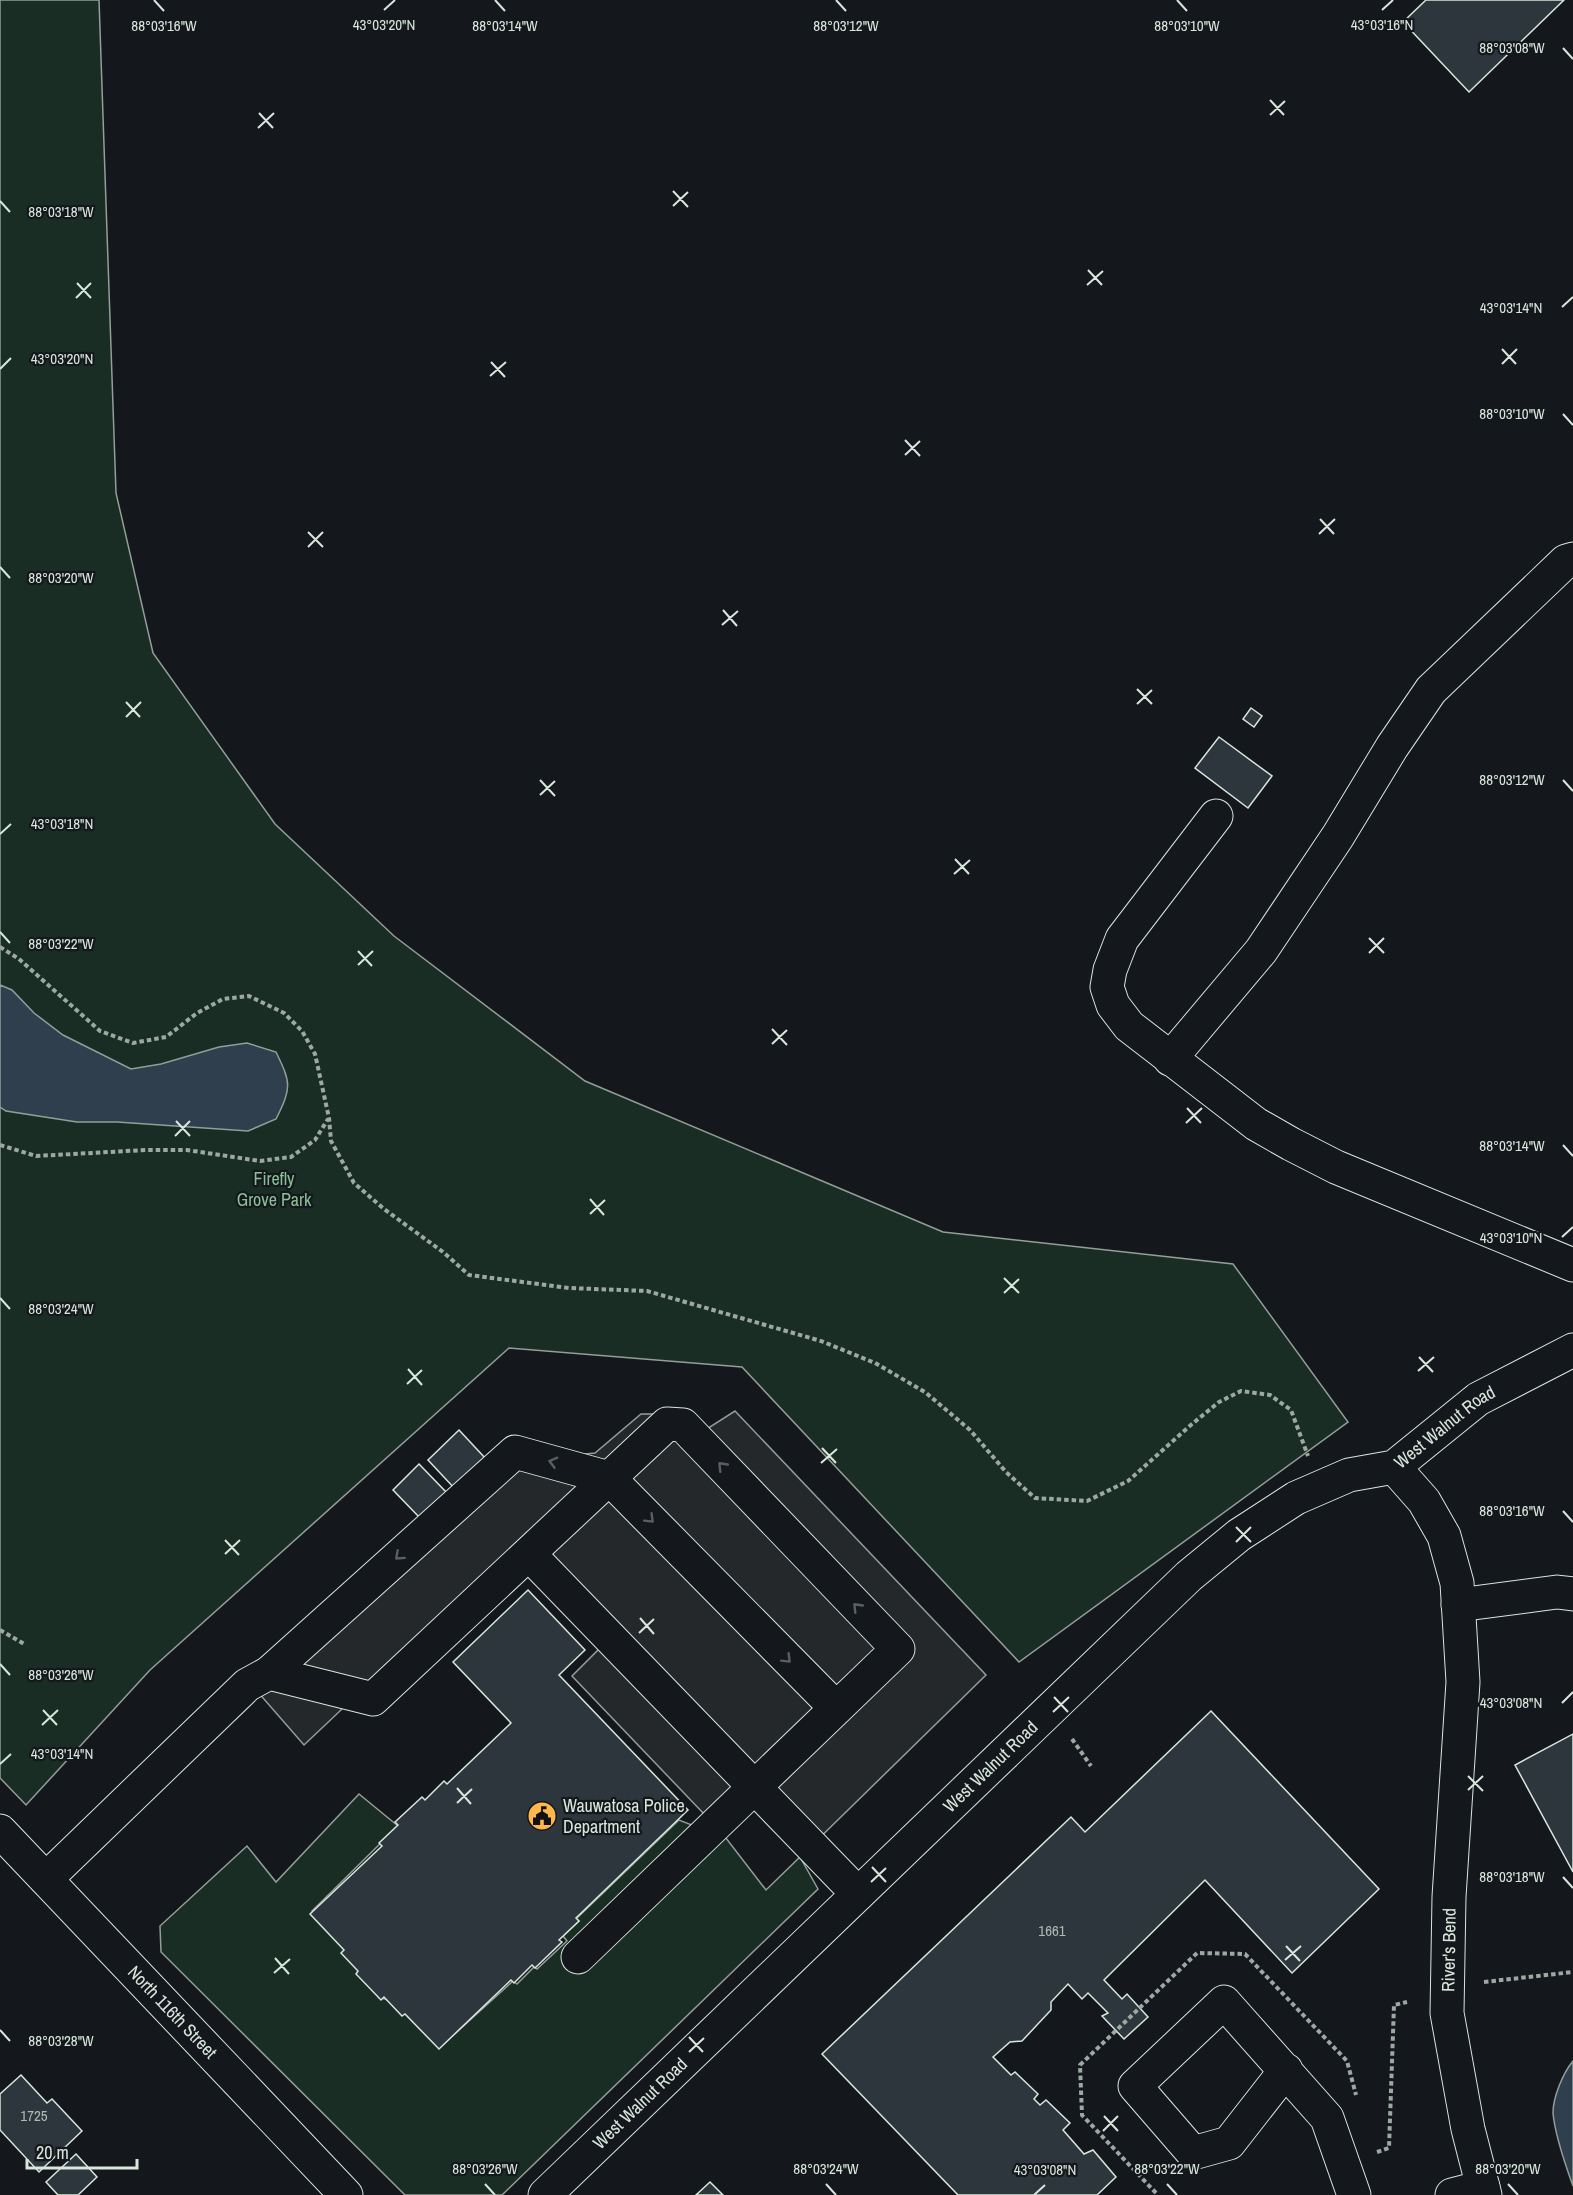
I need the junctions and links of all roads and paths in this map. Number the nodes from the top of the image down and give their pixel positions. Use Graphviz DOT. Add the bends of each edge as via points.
graph roads {
  1 [pos="1571,563"];
  2 [pos="1216,816"];
  3 [pos="0,948"];
  4 [pos="1170,1059"];
  5 [pos="329,1118"];
  6 [pos="0,1145"];
  7 [pos="1573,1265"];
  8 [pos="1573,1350"];
  9 [pos="1394,1467"];
  10 [pos="609,1478"];
  11 [pos="1321,1487"];
  12 [pos="529,1554"];
  13 [pos="1573,1594"];
  14 [pos="1458,1605"];
  15 [pos="0,1630"];
  16 [pos="26,1645"];
  17 [pos="268,1673"];
  18 [pos="836,1708"];
  19 [pos="1071,1738"];
  20 [pos="1091,1766"];
  21 [pos="754,1787"];
  22 [pos="0,1832"];
  23 [pos="46,1879"];
  24 [pos="858,1894"];
  25 [pos="578,1957"];
  26 [pos="1573,1972"];
  27 [pos="1483,1982"];
  28 [pos="1286,2070"];
  29 [pos="1484,2191"];
  30 [pos="345,2195"];
  31 [pos="545,2195"];
  32 [pos="1354,2195"];
  33 [pos="1452,2195"];
  1 -- 4 [label="street" via="1431,690 1261,951"];
  2 -- 4 [label="street" via="1122,939 1110,970 1107,987 1113,1005 1129,1026"];
  3 -- 5 [label="path" via="19,959 100,1031 134,1042 166,1037 197,1012 223,999 249,996 284,1013 302,1031 315,1054"];
  4 -- 7 [label="street" via="1256,1124 1291,1144 1336,1167"];
  5 -- 6 [label="path" via="315,1140 291,1157 260,1161 187,1150 36,1156"];
  5 -- 11 [label="path" via="331,1141 354,1184 469,1275 569,1288 647,1291 821,1341 875,1363 925,1392 970,1430 1035,1498 1087,1501 1128,1481 1210,1409 1242,1391 1270,1395 1291,1410"];
  8 -- 9 [label="street, West Walnut Road" via="1478,1399"];
  9 -- 11 [label="street, West Walnut Road" via="1349,1475"];
  9 -- 14 [label="street, River's Bend" via="1424,1501 1444,1536 1457,1582"];
  10 -- 12 [label="street"];
  10 -- 17 [label="street, one-way" via="515,1452"];
  10 -- 18 [label="street, one-way"];
  18 -- 10 [label="street, one-way" via="898,1649 683,1425 667,1424"];
  11 -- 24 [label="street, West Walnut Road" via="1296,1498 1239,1535 1189,1576"];
  12 -- 17 [label="street" via="373,1699"];
  12 -- 21 [label="street"];
  13 -- 14 [label="street" via="1557,1592"];
  14 -- 29 [label="street, River's Bend" via="1463,1682 1449,1897 1447,2013 1468,2129"];
  15 -- 16 [label="path"];
  17 -- 23 [label="street" via="247,1685"];
  18 -- 21 [label="street"];
  19 -- 20 [label="path"];
  21 -- 24 [label="street"];
  21 -- 25 [label="street"];
  22 -- 23 [label="street, North 116th Street"];
  23 -- 30 [label="street, North 116th Street"];
  24 -- 31 [label="street, West Walnut Road"];
  26 -- 27 [label="path"];
  28 -- 28 [label="street" via="1224,2002 1135,2086 1193,2153 1229,2143"];
  28 -- 32 [label="street" via="1327,2118"];
  29 -- 33 [label="street"];
}
